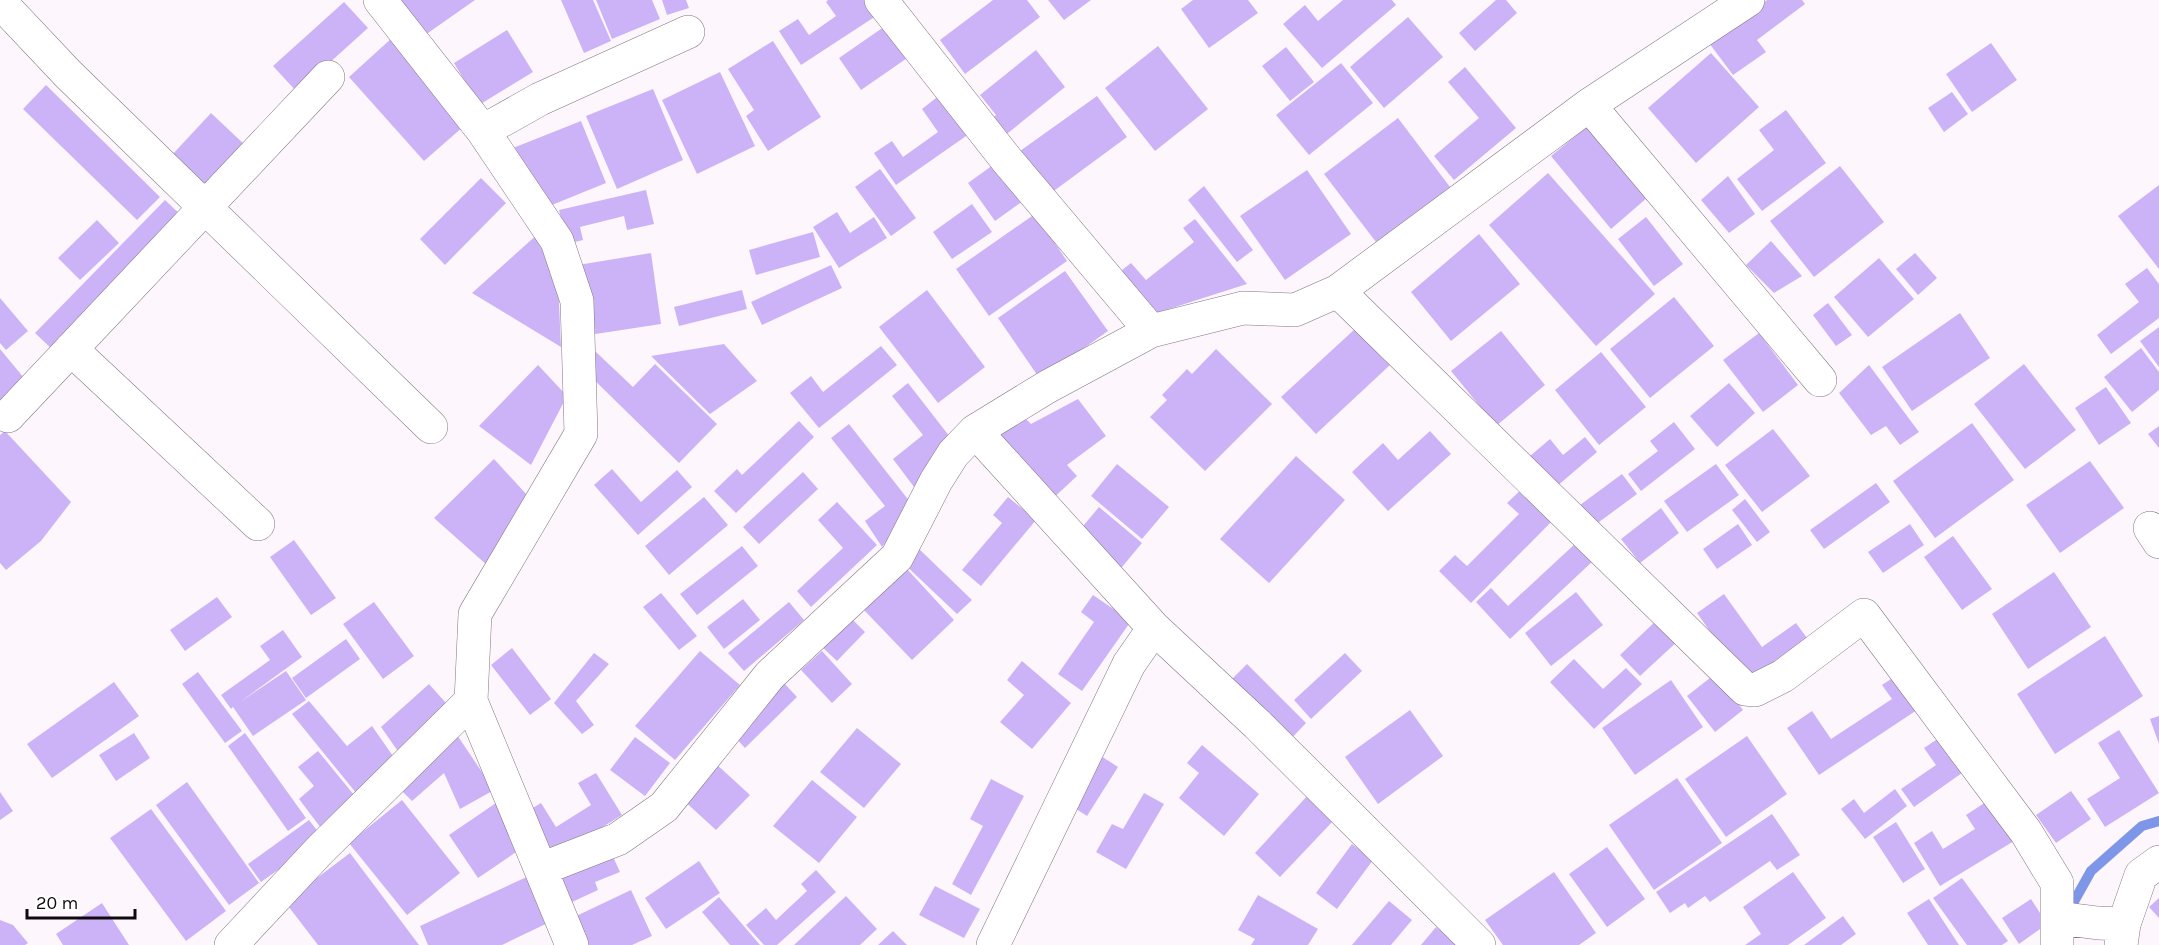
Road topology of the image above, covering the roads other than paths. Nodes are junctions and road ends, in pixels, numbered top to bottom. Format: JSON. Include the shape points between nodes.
{"nodes":[{"id":1,"x":380,"y":0,"type":"edge"},
{"id":2,"x":881,"y":0,"type":"edge"},
{"id":3,"x":1748,"y":0,"type":"edge"},
{"id":4,"x":0,"y":2,"type":"edge"},
{"id":5,"x":688,"y":32,"type":"dead end"},
{"id":6,"x":328,"y":77,"type":"dead end"},
{"id":7,"x":1589,"y":105,"type":"junction"},
{"id":8,"x":483,"y":131,"type":"junction"},
{"id":9,"x":206,"y":208,"type":"junction"},
{"id":10,"x":1338,"y":291,"type":"junction"},
{"id":11,"x":1151,"y":331,"type":"junction"},
{"id":12,"x":71,"y":349,"type":"junction"},
{"id":13,"x":1820,"y":380,"type":"dead end"},
{"id":14,"x":8,"y":416,"type":"dead end"},
{"id":15,"x":431,"y":427,"type":"dead end"},
{"id":16,"x":975,"y":431,"type":"junction"},
{"id":17,"x":258,"y":524,"type":"dead end"},
{"id":18,"x":1154,"y":628,"type":"junction"},
{"id":19,"x":471,"y":701,"type":"junction"},
{"id":20,"x":2159,"y":862,"type":"edge"},
{"id":21,"x":541,"y":869,"type":"junction"},
{"id":22,"x":2058,"y":931,"type":"edge"},
{"id":23,"x":2114,"y":931,"type":"edge"},
{"id":24,"x":231,"y":945,"type":"edge"},
{"id":25,"x":572,"y":945,"type":"edge"},
{"id":26,"x":993,"y":945,"type":"edge"},
{"id":27,"x":1479,"y":945,"type":"edge"}],
"edges":[{"from":1,"to":8,"type":"street"},
{"from":2,"to":11,"type":"street","via":[[1006,159]]},
{"from":3,"to":7,"type":"street"},
{"from":4,"to":9,"type":"street"},
{"from":5,"to":8,"type":"street","via":[[540,99]]},
{"from":6,"to":9,"type":"street"},
{"from":7,"to":10,"type":"street"},
{"from":7,"to":13,"type":"street"},
{"from":8,"to":19,"type":"street","via":[[556,241],[577,301],[581,434],[475,614]]},
{"from":9,"to":12,"type":"street"},
{"from":9,"to":15,"type":"street"},
{"from":10,"to":11,"type":"street","via":[[1295,310],[1243,308]]},
{"from":10,"to":22,"type":"street","via":[[1745,689],[1755,690],[1783,676],[1864,615],[2026,832],[2057,883]]},
{"from":11,"to":16,"type":"street"},
{"from":12,"to":14,"type":"street"},
{"from":12,"to":17,"type":"street"},
{"from":16,"to":18,"type":"street"},
{"from":16,"to":21,"type":"street","via":[[953,454],[936,481],[897,557],[770,675],[663,807],[618,839]]},
{"from":18,"to":26,"type":"street","via":[[1129,664]]},
{"from":18,"to":27,"type":"street","via":[[1257,724]]},
{"from":19,"to":21,"type":"street"},
{"from":19,"to":24,"type":"street","via":[[320,850]]},
{"from":20,"to":23,"type":"street","via":[[2141,875]]},
{"from":21,"to":25,"type":"street"},
{"from":22,"to":23,"type":"street"}]}
